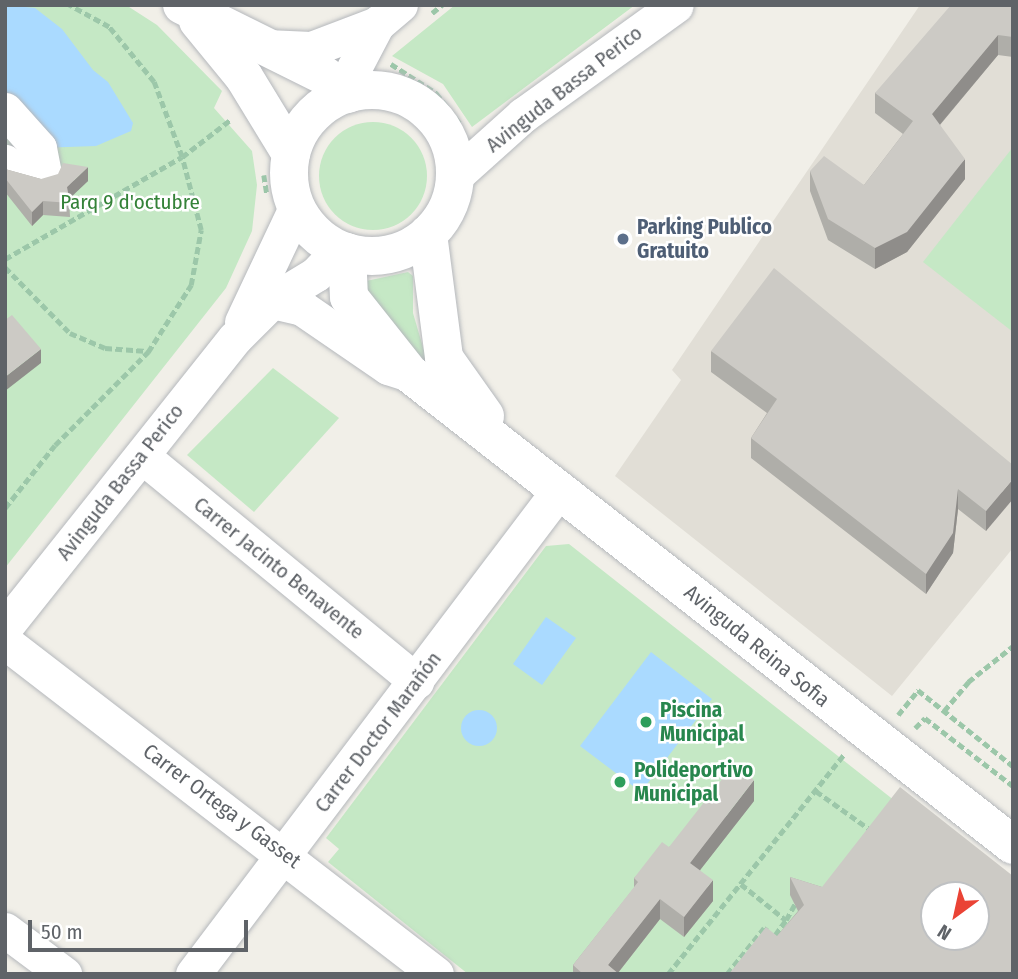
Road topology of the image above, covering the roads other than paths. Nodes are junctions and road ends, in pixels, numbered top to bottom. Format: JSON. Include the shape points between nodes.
{"nodes":[{"id":1,"x":676,"y":5,"type":"edge"},
{"id":2,"x":187,"y":7,"type":"edge"},
{"id":3,"x":397,"y":26,"type":"edge"},
{"id":4,"x":260,"y":47,"type":"junction"},
{"id":5,"x":350,"y":93,"type":"junction"},
{"id":6,"x":5,"y":110,"type":"edge"},
{"id":7,"x":276,"y":159,"type":"junction"},
{"id":8,"x":5,"y":162,"type":"edge"},
{"id":9,"x":455,"y":176,"type":"junction"},
{"id":10,"x":282,"y":203,"type":"junction"},
{"id":11,"x":428,"y":234,"type":"junction"},
{"id":12,"x":343,"y":251,"type":"junction"},
{"id":13,"x":272,"y":301,"type":"junction"},
{"id":14,"x":235,"y":338,"type":"junction"},
{"id":15,"x":410,"y":374,"type":"junction"},
{"id":16,"x":504,"y":443,"type":"junction"},
{"id":17,"x":142,"y":456,"type":"junction"},
{"id":18,"x":560,"y":489,"type":"junction"},
{"id":19,"x":5,"y":627,"type":"edge"},
{"id":20,"x":5,"y":642,"type":"edge"},
{"id":21,"x":416,"y":681,"type":"junction"},
{"id":22,"x":1013,"y":845,"type":"edge"},
{"id":23,"x":286,"y":854,"type":"junction"},
{"id":24,"x":5,"y":930,"type":"edge"},
{"id":25,"x":64,"y":974,"type":"edge"},
{"id":26,"x":193,"y":974,"type":"edge"},
{"id":27,"x":436,"y":974,"type":"edge"}],
"edges":[{"from":1,"to":9,"type":"street","name":"Avinguda Bassa Perico","via":[[523,115]]},
{"from":2,"to":4,"type":"street"},
{"from":2,"to":7,"type":"street","via":[[244,77]]},
{"from":3,"to":4,"type":"street","via":[[311,49]]},
{"from":3,"to":5,"type":"street","via":[[354,68]]},
{"from":4,"to":5,"type":"street","via":[[325,76]]},
{"from":5,"to":7,"type":"street","via":[[318,110]]},
{"from":5,"to":9,"type":"street","via":[[377,90],[402,96],[424,109],[441,128],[452,151]]},
{"from":6,"to":8,"type":"street","via":[[38,148],[44,173]]},
{"from":7,"to":10,"type":"street","via":[[289,181]]},
{"from":9,"to":11,"type":"street","via":[[447,208]]},
{"from":10,"to":12,"type":"street","via":[[314,233]]},
{"from":10,"to":14,"type":"street","name":"Avinguda Bassa Perico"},
{"from":11,"to":12,"type":"street","via":[[390,254]]},
{"from":11,"to":16,"type":"street","name":"Avinguda Reina Sofia","via":[[444,358]]},
{"from":12,"to":13,"type":"street","name":"Avinguda Bassa Perico"},
{"from":12,"to":15,"type":"street","name":"Avinguda Reina Sofia","via":[[349,297]]},
{"from":13,"to":14,"type":"street","name":"Avinguda Bassa Perico"},
{"from":13,"to":15,"type":"street","name":"Avinguda Reina Sofia","via":[[302,308],[388,367]]},
{"from":14,"to":17,"type":"street","name":"Avinguda Bassa Perico"},
{"from":15,"to":16,"type":"street","name":"Avinguda Reina Sofia"},
{"from":16,"to":18,"type":"street","name":"Avinguda Reina Sofia"},
{"from":17,"to":19,"type":"street","name":"Avinguda Bassa Perico"},
{"from":17,"to":21,"type":"street","name":"Carrer Jacinto Benavente"},
{"from":18,"to":21,"type":"street","name":"Carrer Doctor Marañón"},
{"from":18,"to":22,"type":"street","name":"Avinguda Reina Sofia"},
{"from":20,"to":23,"type":"street","name":"Carrer Ortega y Gasset"},
{"from":21,"to":23,"type":"street","name":"Carrer Doctor Marañón"},
{"from":23,"to":26,"type":"street","name":"Carrer Doctor Marañón"},
{"from":23,"to":27,"type":"street","name":"Carrer Ortega y Gasset"},
{"from":24,"to":25,"type":"street"}]}
